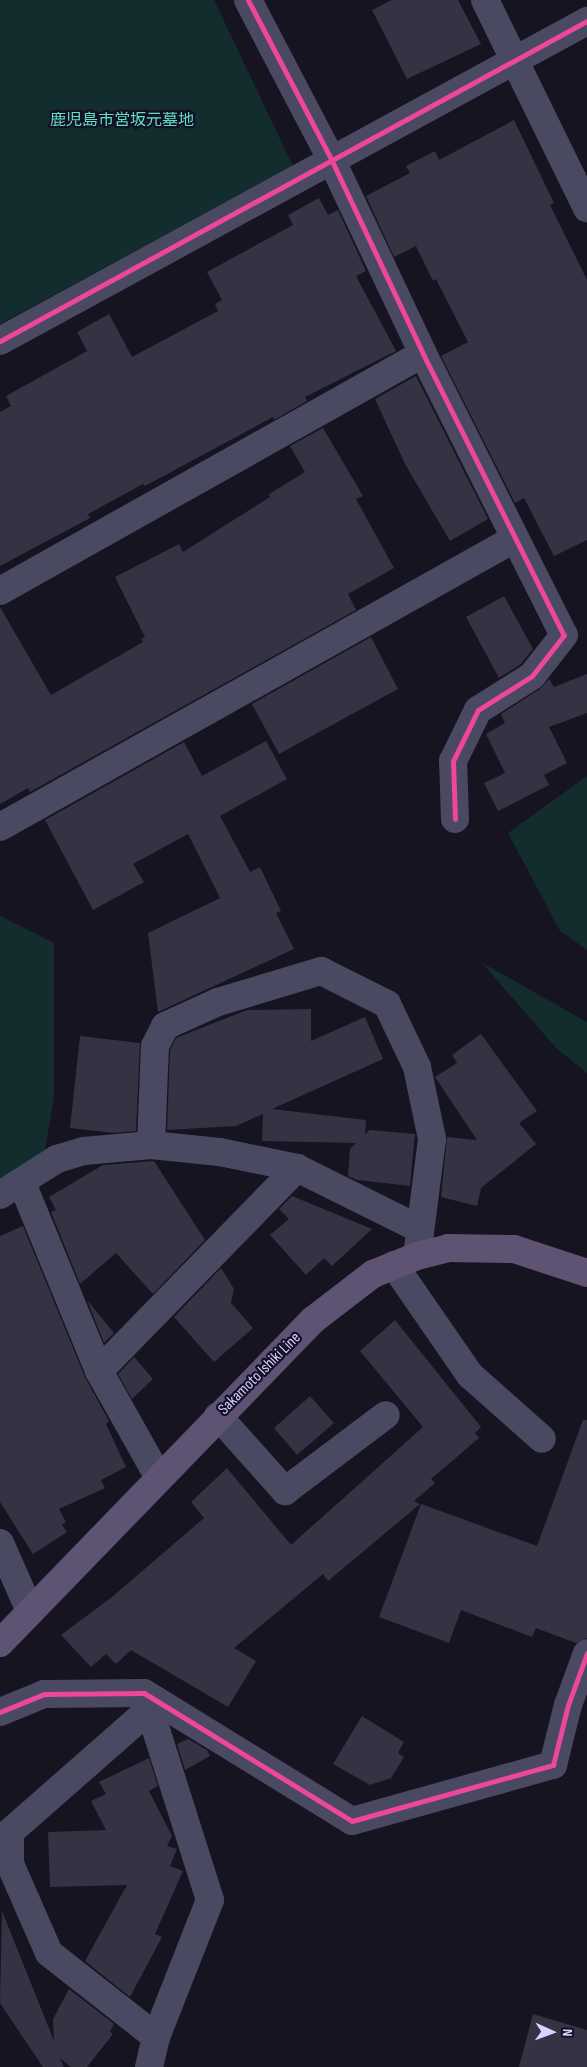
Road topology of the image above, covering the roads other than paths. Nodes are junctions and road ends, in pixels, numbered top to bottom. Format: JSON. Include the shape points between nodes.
{"nodes":[{"id":1,"x":248,"y":0,"type":"edge"},
{"id":2,"x":485,"y":0,"type":"edge"},
{"id":3,"x":587,"y":20,"type":"edge"},
{"id":4,"x":514,"y":59,"type":"junction"},
{"id":5,"x":331,"y":159,"type":"junction"},
{"id":6,"x":587,"y":208,"type":"edge"},
{"id":7,"x":0,"y":341,"type":"edge"},
{"id":8,"x":423,"y":354,"type":"junction"},
{"id":9,"x":514,"y":539,"type":"junction"},
{"id":10,"x":0,"y":591,"type":"edge"},
{"id":11,"x":454,"y":820,"type":"dead end"},
{"id":12,"x":0,"y":827,"type":"edge"},
{"id":13,"x":151,"y":1145,"type":"junction"},
{"id":14,"x":297,"y":1168,"type":"junction"},
{"id":15,"x":11,"y":1189,"type":"edge"},
{"id":16,"x":410,"y":1250,"type":"junction"},
{"id":17,"x":587,"y":1273,"type":"edge"},
{"id":18,"x":99,"y":1371,"type":"junction"},
{"id":19,"x":386,"y":1415,"type":"dead end"},
{"id":20,"x":218,"y":1416,"type":"junction"},
{"id":21,"x":542,"y":1439,"type":"dead end"},
{"id":22,"x":158,"y":1476,"type":"junction"},
{"id":23,"x":0,"y":1543,"type":"edge"},
{"id":24,"x":30,"y":1611,"type":"junction"},
{"id":25,"x":0,"y":1643,"type":"edge"},
{"id":26,"x":587,"y":1652,"type":"edge"},
{"id":27,"x":147,"y":1701,"type":"junction"},
{"id":28,"x":0,"y":1712,"type":"edge"},
{"id":29,"x":156,"y":2037,"type":"junction"},
{"id":30,"x":149,"y":2067,"type":"edge"}],
"edges":[{"from":1,"to":5,"type":"street"},
{"from":2,"to":4,"type":"street"},
{"from":3,"to":4,"type":"street"},
{"from":4,"to":5,"type":"street"},
{"from":4,"to":6,"type":"street"},
{"from":5,"to":7,"type":"street"},
{"from":5,"to":8,"type":"street"},
{"from":8,"to":9,"type":"street"},
{"from":8,"to":10,"type":"street"},
{"from":9,"to":11,"type":"street","via":[[564,635],[532,676],[478,710],[453,761]]},
{"from":9,"to":12,"type":"street"},
{"from":13,"to":14,"type":"street","via":[[220,1152]]},
{"from":13,"to":15,"type":"street","via":[[84,1151],[57,1159]]},
{"from":13,"to":16,"type":"street","via":[[155,1046],[165,1026],[240,994],[321,971],[387,1004],[417,1068],[432,1140]]},
{"from":14,"to":16,"type":"street"},
{"from":14,"to":18,"type":"street"},
{"from":15,"to":18,"type":"street"},
{"from":16,"to":17,"type":"main road","name":"Sakamoto Ishiki Line","via":[[514,1249]]},
{"from":16,"to":20,"type":"main road","name":"Sakamoto Ishiki Line","via":[[313,1320]]},
{"from":16,"to":21,"type":"street","via":[[470,1375]]},
{"from":18,"to":22,"type":"street"},
{"from":19,"to":20,"type":"street","via":[[285,1491]]},
{"from":20,"to":22,"type":"main road","name":"Sakamoto Ishiki Line"},
{"from":22,"to":24,"type":"main road","name":"Sakamoto Ishiki Line"},
{"from":23,"to":24,"type":"street"},
{"from":24,"to":25,"type":"main road","name":"Sakamoto Ishiki Line"},
{"from":26,"to":27,"type":"street","via":[[568,1705],[553,1765],[352,1821]]},
{"from":27,"to":28,"type":"street","via":[[44,1694]]},
{"from":27,"to":29,"type":"street","via":[[210,1900]]},
{"from":27,"to":29,"type":"street","via":[[10,1832],[10,1864],[49,1953]]},
{"from":29,"to":30,"type":"street"}]}
